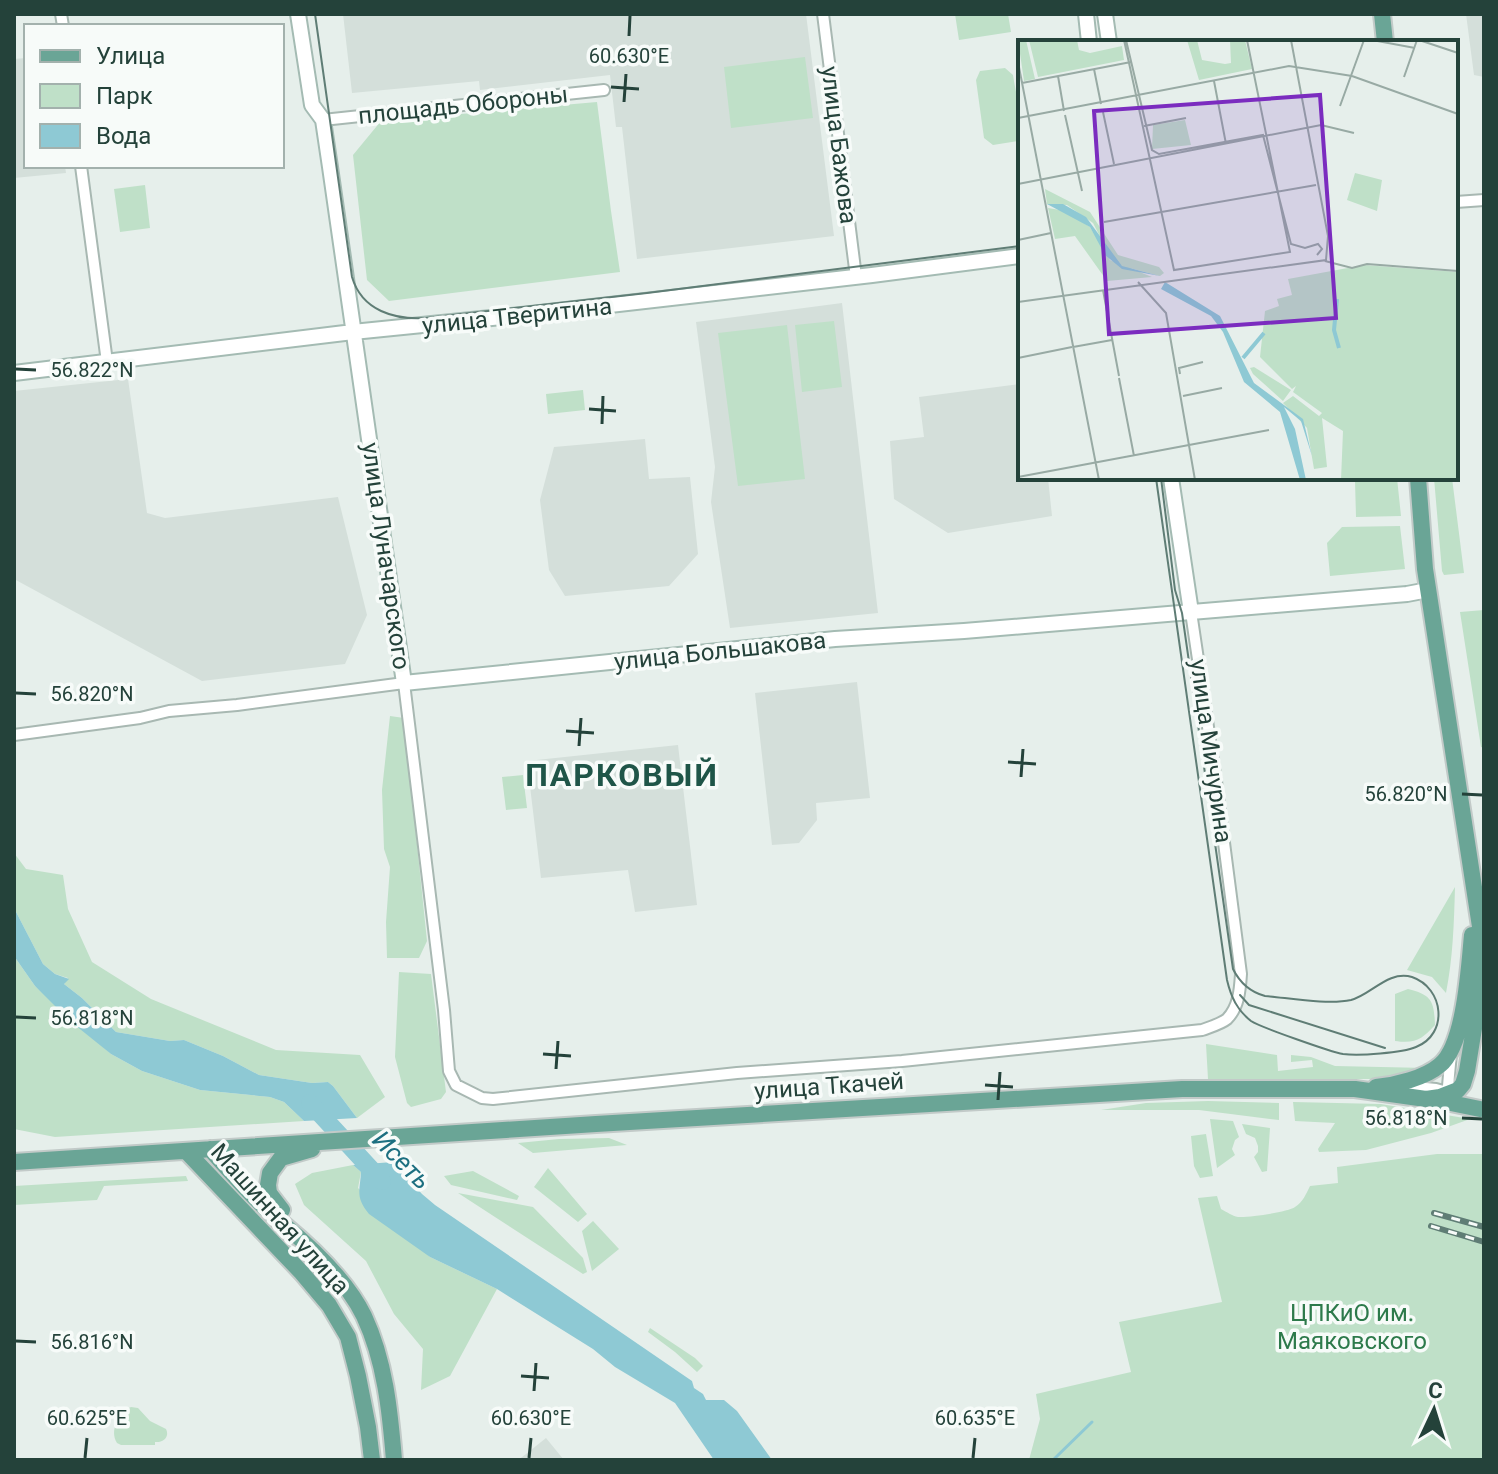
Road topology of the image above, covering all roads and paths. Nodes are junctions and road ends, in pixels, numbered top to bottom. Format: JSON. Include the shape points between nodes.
{"nodes":[{"id":1,"x":298,"y":14,"type":"edge"},
{"id":2,"x":823,"y":14,"type":"edge"},
{"id":3,"x":1086,"y":14,"type":"edge"},
{"id":4,"x":1105,"y":14,"type":"edge"},
{"id":5,"x":1382,"y":14,"type":"edge"},
{"id":6,"x":1089,"y":40,"type":"edge"},
{"id":7,"x":1109,"y":40,"type":"edge"},
{"id":8,"x":1385,"y":40,"type":"edge"},
{"id":9,"x":604,"y":90,"type":"dead end"},
{"id":10,"x":323,"y":120,"type":"junction"},
{"id":11,"x":81,"y":168,"type":"edge"},
{"id":12,"x":1484,"y":200,"type":"edge"},
{"id":13,"x":1458,"y":202,"type":"edge"},
{"id":14,"x":1018,"y":256,"type":"edge"},
{"id":15,"x":856,"y":277,"type":"junction"},
{"id":16,"x":353,"y":332,"type":"junction"},
{"id":17,"x":107,"y":362,"type":"junction"},
{"id":18,"x":14,"y":373,"type":"edge"},
{"id":19,"x":1171,"y":480,"type":"edge"},
{"id":20,"x":1418,"y":480,"type":"edge"},
{"id":21,"x":1428,"y":590,"type":"junction"},
{"id":22,"x":1191,"y":612,"type":"junction"},
{"id":23,"x":404,"y":683,"type":"junction"},
{"id":24,"x":14,"y":735,"type":"edge"},
{"id":25,"x":1472,"y":881,"type":"junction"},
{"id":26,"x":1226,"y":1020,"type":"joint"},
{"id":27,"x":1452,"y":1048,"type":"junction"},
{"id":28,"x":1467,"y":1071,"type":"junction"},
{"id":29,"x":1393,"y":1085,"type":"junction"},
{"id":30,"x":1355,"y":1089,"type":"junction"},
{"id":31,"x":471,"y":1094,"type":"joint"},
{"id":32,"x":1450,"y":1094,"type":"junction"},
{"id":33,"x":1426,"y":1099,"type":"junction"},
{"id":34,"x":1482,"y":1110,"type":"edge"},
{"id":35,"x":210,"y":1149,"type":"junction"},
{"id":36,"x":289,"y":1149,"type":"junction"},
{"id":37,"x":186,"y":1151,"type":"junction"},
{"id":38,"x":14,"y":1162,"type":"edge"},
{"id":39,"x":301,"y":1237,"type":"junction"},
{"id":40,"x":372,"y":1460,"type":"edge"},
{"id":41,"x":394,"y":1460,"type":"edge"}],
"edges":[{"from":1,"to":10,"type":"street","name":"улица Луначарского","via":[[312,105]]},
{"from":2,"to":15,"type":"street","name":"улица Бажова"},
{"from":3,"to":6,"type":"street"},
{"from":4,"to":7,"type":"street"},
{"from":5,"to":8,"type":"main road"},
{"from":9,"to":10,"type":"street","name":"площадь Обороны"},
{"from":10,"to":16,"type":"street","name":"улица Луначарского"},
{"from":11,"to":17,"type":"street"},
{"from":12,"to":13,"type":"street"},
{"from":14,"to":15,"type":"street","name":"улица Тверитина"},
{"from":15,"to":16,"type":"street","name":"улица Тверитина"},
{"from":16,"to":17,"type":"street","name":"улица Тверитина"},
{"from":16,"to":23,"type":"street","name":"улица Луначарского"},
{"from":17,"to":18,"type":"street","name":"улица Тверитина"},
{"from":19,"to":22,"type":"street","name":"улица Мичурина"},
{"from":20,"to":21,"type":"main road"},
{"from":21,"to":22,"type":"street","name":"улица Большакова"},
{"from":21,"to":25,"type":"main road"},
{"from":22,"to":23,"type":"street","name":"улица Большакова","via":[[821,640]]},
{"from":22,"to":26,"type":"street","name":"улица Мичурина","via":[[1241,974],[1236,1006]]},
{"from":23,"to":24,"type":"street","name":"улица Большакова"},
{"from":23,"to":31,"type":"street","name":"улица Луначарского","via":[[449,1071],[456,1085]]},
{"from":25,"to":27,"type":"main road","via":[[1465,1001]]},
{"from":25,"to":28,"type":"main road","via":[[1482,968]]},
{"from":26,"to":31,"type":"street","name":"улица Ткачей","via":[[1202,1030],[902,1061],[493,1099]]},
{"from":27,"to":29,"type":"main road","via":[[1441,1065]]},
{"from":27,"to":32,"type":"street"},
{"from":28,"to":32,"type":"main road","via":[[1463,1084]]},
{"from":28,"to":34,"type":"main road","via":[[1469,1097]]},
{"from":29,"to":30,"type":"main road"},
{"from":29,"to":32,"type":"street"},
{"from":30,"to":33,"type":"main road","name":"улица Ткачей"},
{"from":30,"to":36,"type":"main road","name":"улица Ткачей","via":[[1182,1089],[409,1136]]},
{"from":32,"to":33,"type":"main road","name":"улица Ткачей"},
{"from":32,"to":34,"type":"street"},
{"from":33,"to":34,"type":"main road"},
{"from":35,"to":36,"type":"main road"},
{"from":35,"to":37,"type":"main road"},
{"from":35,"to":39,"type":"main road","name":"Машинная улица"},
{"from":36,"to":39,"type":"main road","via":[[274,1166],[268,1185],[272,1199],[297,1225]]},
{"from":37,"to":38,"type":"main road"},
{"from":37,"to":40,"type":"main road","name":"Машинная улица","via":[[329,1305],[348,1337]]},
{"from":39,"to":41,"type":"main road","name":"Машинная улица","via":[[345,1287],[368,1326],[381,1364]]}]}
